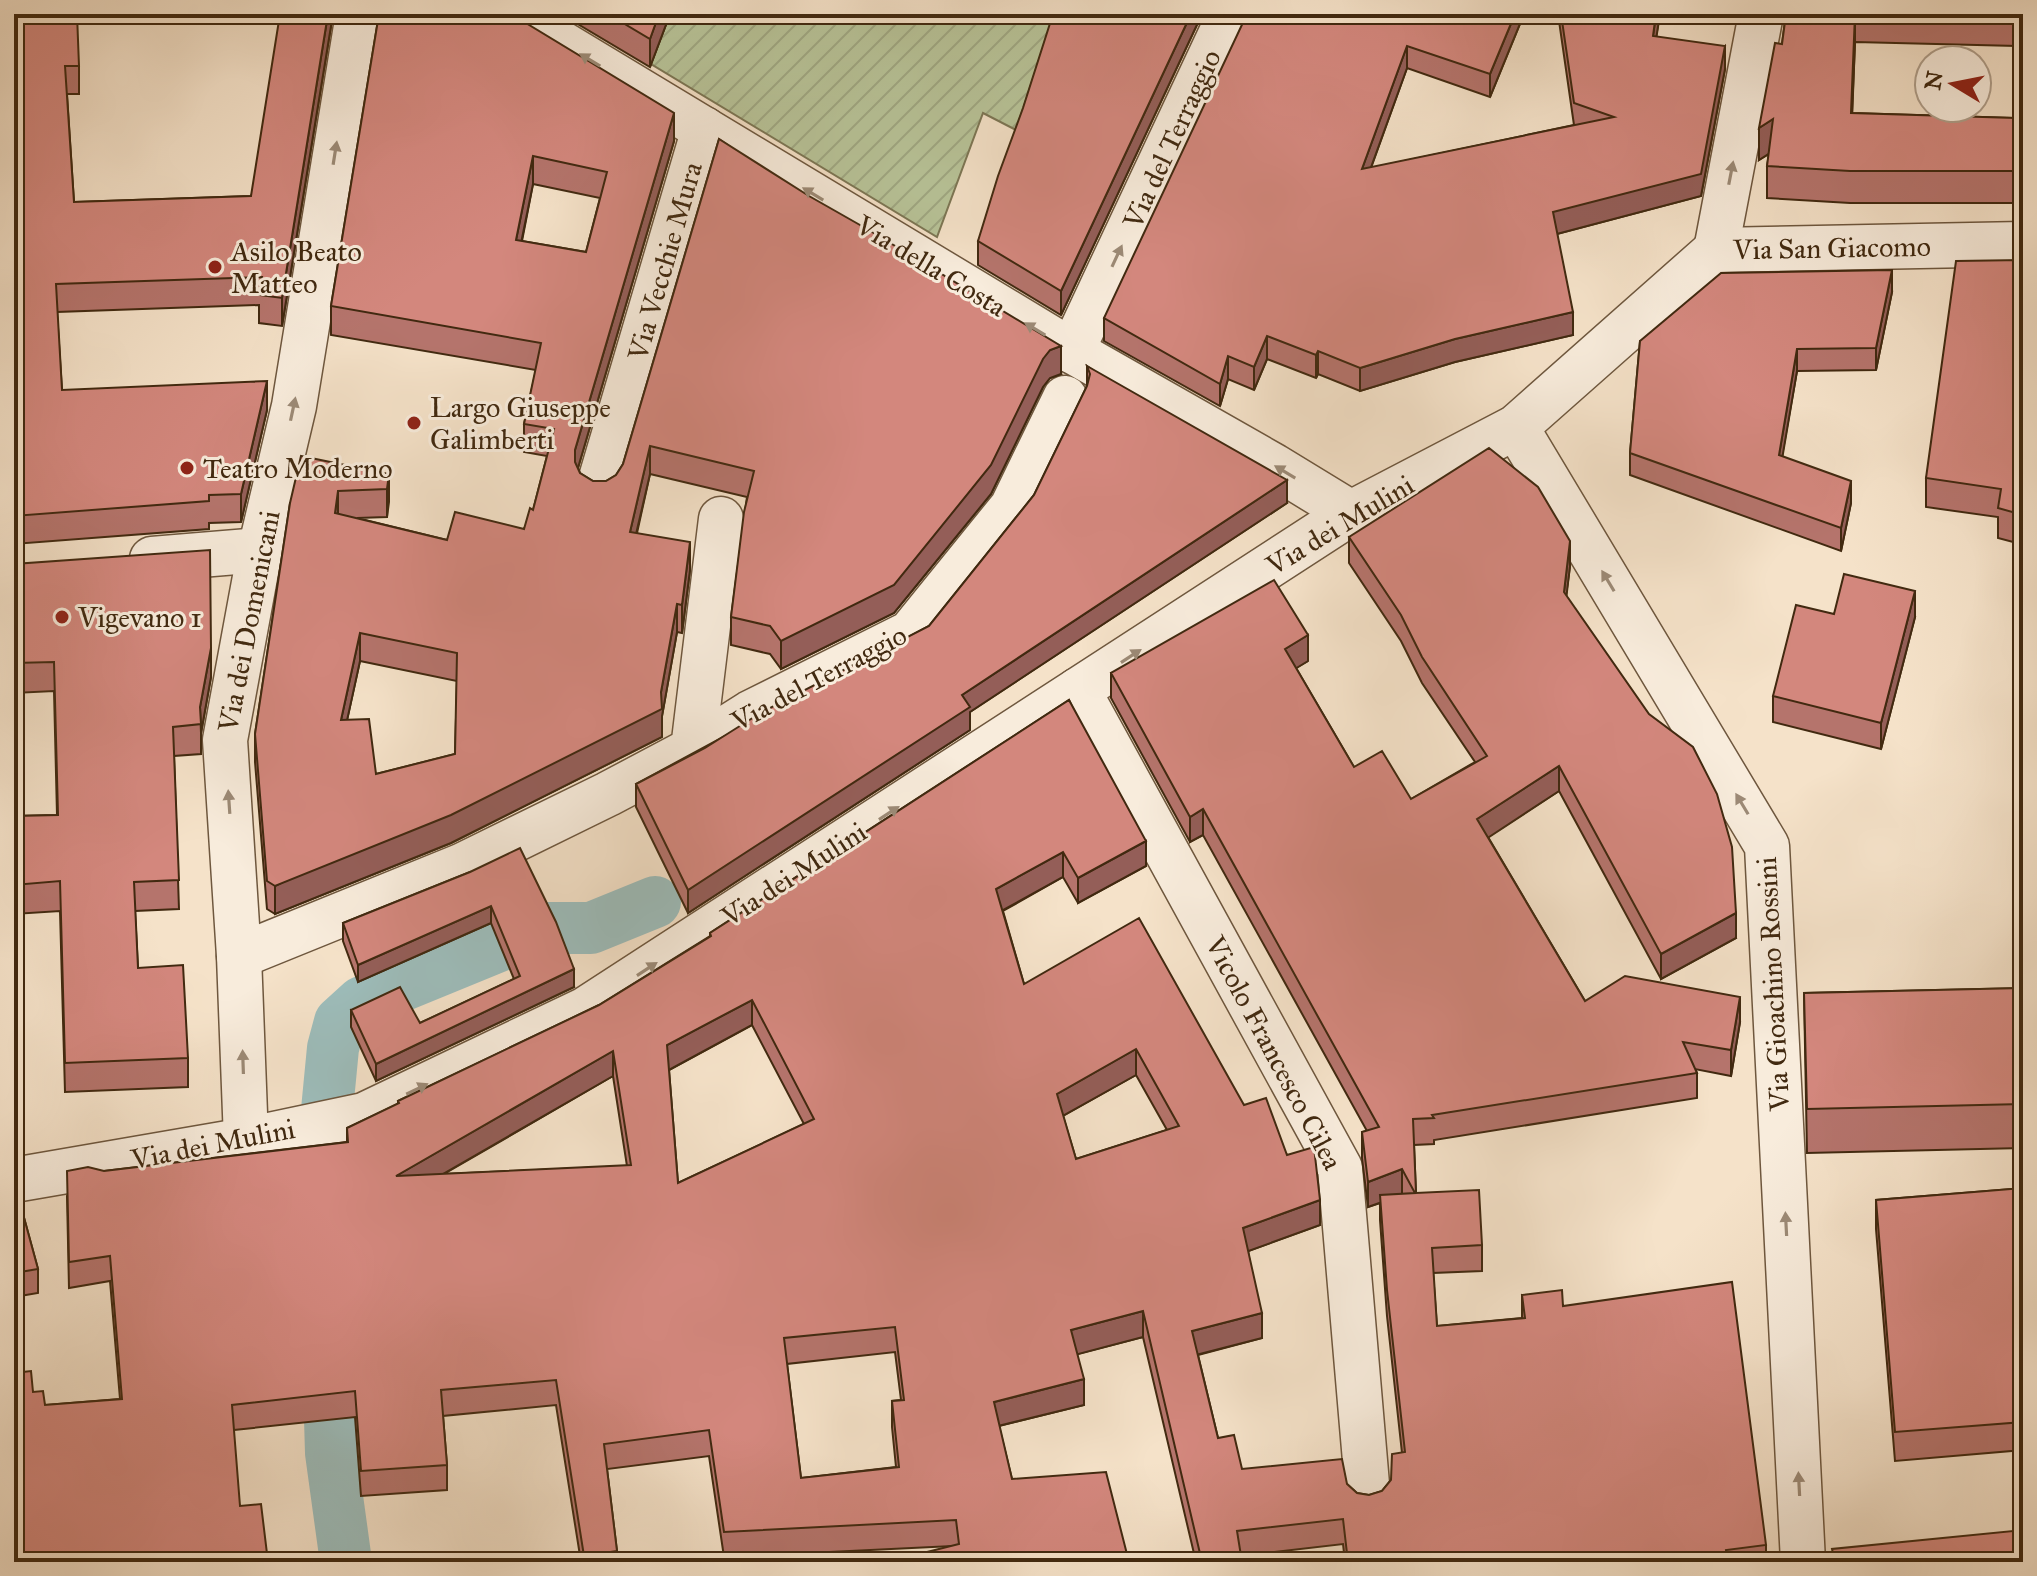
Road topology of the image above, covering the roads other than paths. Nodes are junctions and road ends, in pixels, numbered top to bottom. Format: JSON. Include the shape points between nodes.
{"nodes":[{"id":1,"x":358,"y":14,"type":"edge"},
{"id":2,"x":513,"y":14,"type":"edge"},
{"id":3,"x":1230,"y":14,"type":"edge"},
{"id":4,"x":1761,"y":14,"type":"edge"},
{"id":5,"x":704,"y":129,"type":"junction"},
{"id":6,"x":2023,"y":244,"type":"edge"},
{"id":7,"x":1716,"y":250,"type":"junction"},
{"id":8,"x":1072,"y":351,"type":"junction"},
{"id":9,"x":1065,"y":398,"type":"dead end"},
{"id":10,"x":1516,"y":427,"type":"junction"},
{"id":11,"x":599,"y":485,"type":"edge"},
{"id":12,"x":1351,"y":513,"type":"junction"},
{"id":13,"x":721,"y":519,"type":"dead end"},
{"id":14,"x":260,"y":550,"type":"junction"},
{"id":15,"x":121,"y":561,"type":"edge"},
{"id":16,"x":1078,"y":690,"type":"junction"},
{"id":17,"x":693,"y":749,"type":"junction"},
{"id":18,"x":239,"y":956,"type":"junction"},
{"id":19,"x":246,"y":1140,"type":"junction"},
{"id":20,"x":14,"y":1180,"type":"edge"},
{"id":21,"x":1368,"y":1496,"type":"edge"},
{"id":22,"x":1803,"y":1562,"type":"edge"}],
"edges":[{"from":14,"to":1,"type":"street","name":"Via dei Domenicani","one_way":true,"via":[[294,406]]},
{"from":5,"to":2,"type":"street","name":"Via della Costa","one_way":true},
{"from":8,"to":3,"type":"street","name":"Via del Terraggio","one_way":true},
{"from":7,"to":4,"type":"street","one_way":true},
{"from":8,"to":5,"type":"street","name":"Via della Costa","one_way":true},
{"from":5,"to":11,"type":"street","name":"Via Vecchie Mura"},
{"from":6,"to":7,"type":"street","name":"Via San Giacomo"},
{"from":7,"to":10,"type":"street","name":"Via San Giacomo"},
{"from":12,"to":8,"type":"street","name":"Via della Costa","one_way":true},
{"from":9,"to":17,"type":"street","name":"Via del Terraggio","via":[[1012,507],[910,633],[750,713]]},
{"from":10,"to":12,"type":"street","name":"Via dei Mulini"},
{"from":22,"to":10,"type":"street","name":"Via Gioachino Rossini","one_way":true,"via":[[1767,846]]},
{"from":16,"to":12,"type":"street","name":"Via dei Mulini","one_way":true},
{"from":13,"to":17,"type":"street","name":"Via del Terraggio"},
{"from":14,"to":15,"type":"street"},
{"from":18,"to":14,"type":"street","name":"Via dei Domenicani","one_way":true,"via":[[225,740]]},
{"from":19,"to":16,"type":"street","name":"Via dei Mulini","one_way":true,"via":[[364,1115],[586,1009]]},
{"from":16,"to":21,"type":"street","name":"Vicolo Francesco Cilea","via":[[1340,1168]]},
{"from":17,"to":18,"type":"street","name":"Via del Terraggio","via":[[461,866]]},
{"from":19,"to":18,"type":"street","name":"Via dei Domenicani","one_way":true},
{"from":19,"to":20,"type":"street","name":"Via dei Mulini"}]}
